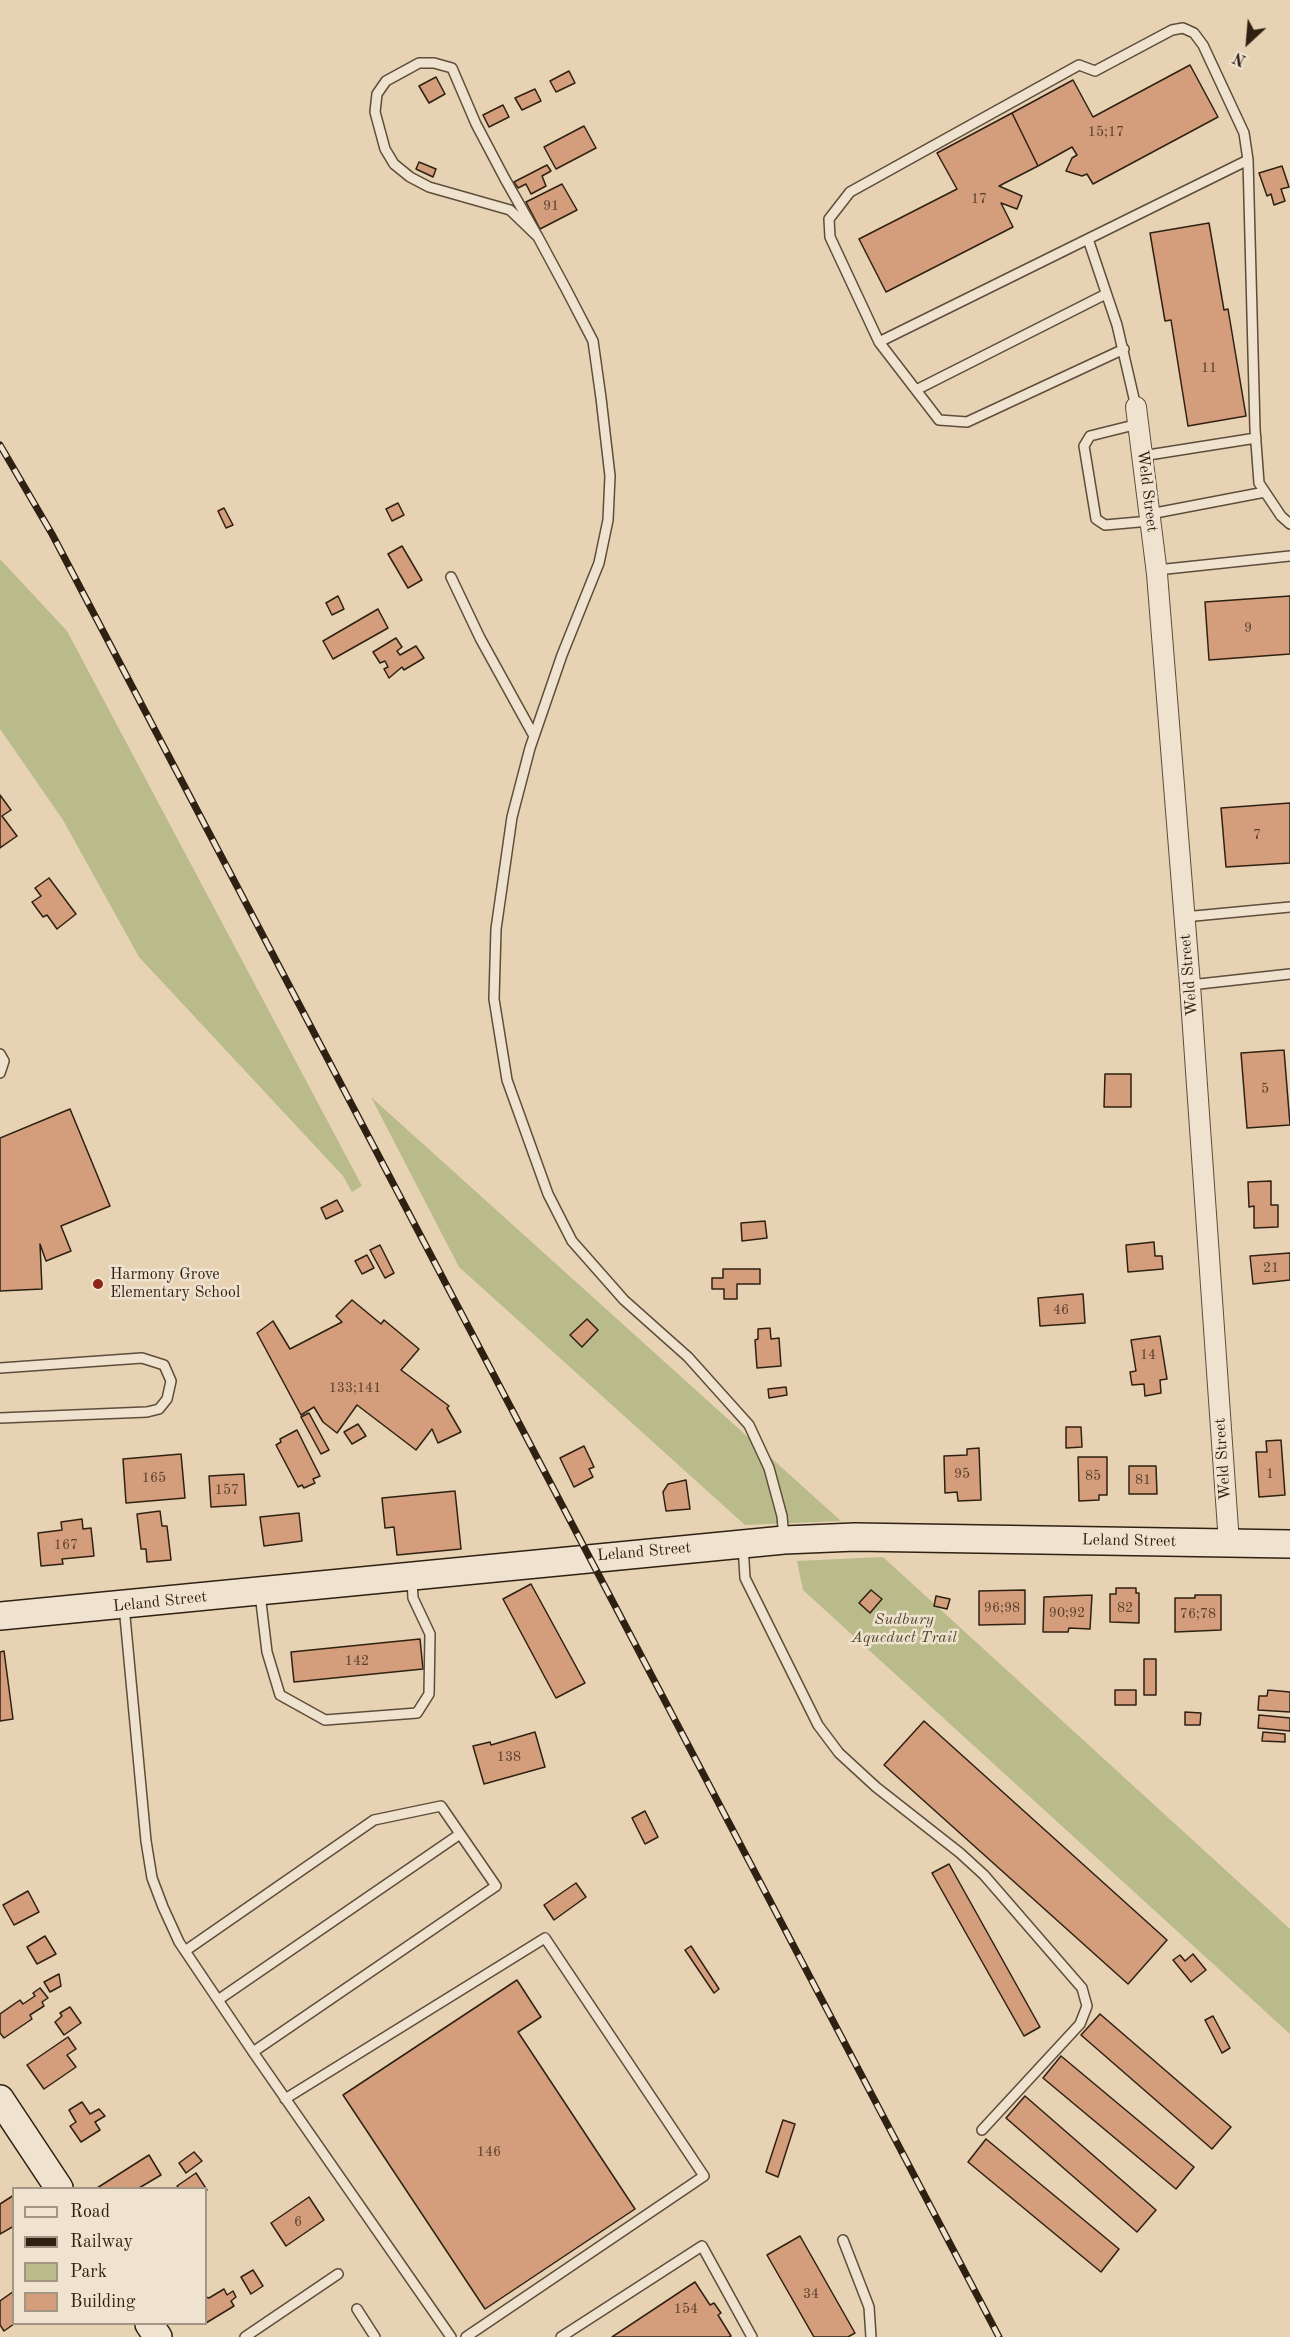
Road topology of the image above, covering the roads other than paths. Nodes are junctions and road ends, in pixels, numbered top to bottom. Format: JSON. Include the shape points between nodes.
{"nodes":[{"id":1,"x":1248,"y":160,"type":"junction"},
{"id":2,"x":538,"y":237,"type":"junction"},
{"id":3,"x":1088,"y":239,"type":"junction"},
{"id":4,"x":1107,"y":294,"type":"junction"},
{"id":5,"x":879,"y":342,"type":"junction"},
{"id":6,"x":1124,"y":349,"type":"junction"},
{"id":7,"x":916,"y":390,"type":"junction"},
{"id":8,"x":1137,"y":416,"type":"junction"},
{"id":9,"x":1256,"y":438,"type":"junction"},
{"id":10,"x":1142,"y":456,"type":"junction"},
{"id":11,"x":1265,"y":492,"type":"junction"},
{"id":12,"x":1150,"y":517,"type":"junction"},
{"id":13,"x":1290,"y":524,"type":"edge"},
{"id":14,"x":1290,"y":556,"type":"edge"},
{"id":15,"x":1157,"y":570,"type":"junction"},
{"id":16,"x":451,"y":577,"type":"dead end"},
{"id":17,"x":534,"y":736,"type":"junction"},
{"id":18,"x":1290,"y":907,"type":"edge"},
{"id":19,"x":1184,"y":917,"type":"junction"},
{"id":20,"x":1290,"y":974,"type":"edge"},
{"id":21,"x":1190,"y":985,"type":"junction"},
{"id":22,"x":0,"y":1054,"type":"edge"},
{"id":23,"x":0,"y":1073,"type":"edge"},
{"id":24,"x":0,"y":1368,"type":"edge"},
{"id":25,"x":0,"y":1418,"type":"edge"},
{"id":26,"x":784,"y":1540,"type":"junction"},
{"id":27,"x":743,"y":1543,"type":"junction"},
{"id":28,"x":1229,"y":1543,"type":"junction"},
{"id":29,"x":1290,"y":1544,"type":"edge"},
{"id":30,"x":412,"y":1576,"type":"junction"},
{"id":31,"x":260,"y":1592,"type":"junction"},
{"id":32,"x":124,"y":1606,"type":"junction"},
{"id":33,"x":0,"y":1616,"type":"edge"},
{"id":34,"x":460,"y":1834,"type":"junction"},
{"id":35,"x":185,"y":1951,"type":"junction"},
{"id":36,"x":218,"y":2000,"type":"junction"},
{"id":37,"x":253,"y":2052,"type":"junction"},
{"id":38,"x":0,"y":2099,"type":"edge"},
{"id":39,"x":285,"y":2099,"type":"junction"},
{"id":40,"x":982,"y":2130,"type":"dead end"},
{"id":41,"x":58,"y":2187,"type":"edge"},
{"id":42,"x":843,"y":2240,"type":"dead end"},
{"id":43,"x":338,"y":2274,"type":"dead end"},
{"id":44,"x":357,"y":2309,"type":"dead end"},
{"id":45,"x":245,"y":2337,"type":"edge"},
{"id":46,"x":375,"y":2337,"type":"edge"},
{"id":47,"x":451,"y":2337,"type":"edge"},
{"id":48,"x":466,"y":2337,"type":"edge"},
{"id":49,"x":561,"y":2337,"type":"edge"},
{"id":50,"x":752,"y":2337,"type":"edge"},
{"id":51,"x":871,"y":2337,"type":"edge"}],
"edges":[{"from":1,"to":3,"type":"lane"},
{"from":1,"to":5,"type":"lane","via":[[1244,133],[1194,33],[1183,28],[1172,30],[1095,71],[1079,64],[850,192],[829,219],[830,237]]},
{"from":1,"to":9,"type":"lane"},
{"from":2,"to":2,"type":"lane","via":[[510,210],[429,187],[394,164],[381,140],[375,112],[377,94],[386,81],[419,63],[452,68],[476,124]]},
{"from":2,"to":17,"type":"lane","via":[[593,341],[610,476],[608,520],[599,563]]},
{"from":3,"to":4,"type":"lane"},
{"from":3,"to":5,"type":"lane"},
{"from":4,"to":6,"type":"lane"},
{"from":4,"to":7,"type":"lane"},
{"from":5,"to":7,"type":"lane"},
{"from":6,"to":7,"type":"lane","via":[[966,422],[939,420]]},
{"from":6,"to":8,"type":"lane"},
{"from":8,"to":10,"type":"street","name":"Weld Street"},
{"from":8,"to":12,"type":"lane","via":[[1090,436],[1084,446],[1096,519],[1105,525]]},
{"from":9,"to":10,"type":"lane"},
{"from":9,"to":11,"type":"lane","via":[[1259,483]]},
{"from":10,"to":12,"type":"street","name":"Weld Street"},
{"from":11,"to":12,"type":"lane"},
{"from":11,"to":13,"type":"lane"},
{"from":12,"to":15,"type":"street","name":"Weld Street"},
{"from":14,"to":15,"type":"lane"},
{"from":15,"to":19,"type":"street","name":"Weld Street"},
{"from":16,"to":17,"type":"lane"},
{"from":17,"to":26,"type":"lane","via":[[512,817],[496,929],[494,999],[507,1080],[548,1194],[572,1241],[624,1300],[688,1357],[749,1425],[769,1468]]},
{"from":18,"to":19,"type":"lane"},
{"from":19,"to":21,"type":"street","name":"Weld Street"},
{"from":20,"to":21,"type":"lane"},
{"from":21,"to":28,"type":"street","name":"Weld Street"},
{"from":22,"to":23,"type":"lane","via":[[4,1061]]},
{"from":24,"to":25,"type":"lane","via":[[142,1358],[165,1365],[171,1381],[167,1399],[159,1409],[147,1412]]},
{"from":26,"to":27,"type":"street","name":"Leland Street"},
{"from":26,"to":28,"type":"street","name":"Leland Street"},
{"from":27,"to":30,"type":"street","name":"Leland Street"},
{"from":27,"to":40,"type":"lane","via":[[745,1578],[818,1725],[839,1753],[976,1868],[1082,1988],[1087,2006],[1080,2024]]},
{"from":28,"to":29,"type":"street","name":"Leland Street"},
{"from":30,"to":31,"type":"street","name":"Leland Street"},
{"from":30,"to":31,"type":"lane","via":[[413,1598],[430,1634],[429,1694],[417,1713],[325,1720],[280,1695],[267,1652]]},
{"from":31,"to":32,"type":"street","name":"Leland Street"},
{"from":32,"to":33,"type":"street","name":"Leland Street"},
{"from":32,"to":35,"type":"lane","via":[[152,1878]]},
{"from":34,"to":35,"type":"lane","via":[[441,1806],[374,1820]]},
{"from":34,"to":36,"type":"lane"},
{"from":34,"to":37,"type":"lane","via":[[496,1886]]},
{"from":35,"to":36,"type":"lane"},
{"from":36,"to":37,"type":"lane"},
{"from":37,"to":39,"type":"lane"},
{"from":38,"to":41,"type":"street"},
{"from":39,"to":47,"type":"lane"},
{"from":39,"to":48,"type":"lane","via":[[545,1938],[704,2176]]},
{"from":42,"to":51,"type":"lane","via":[[869,2307]]},
{"from":43,"to":45,"type":"lane"},
{"from":44,"to":46,"type":"lane"},
{"from":49,"to":50,"type":"lane","via":[[702,2246]]}]}
